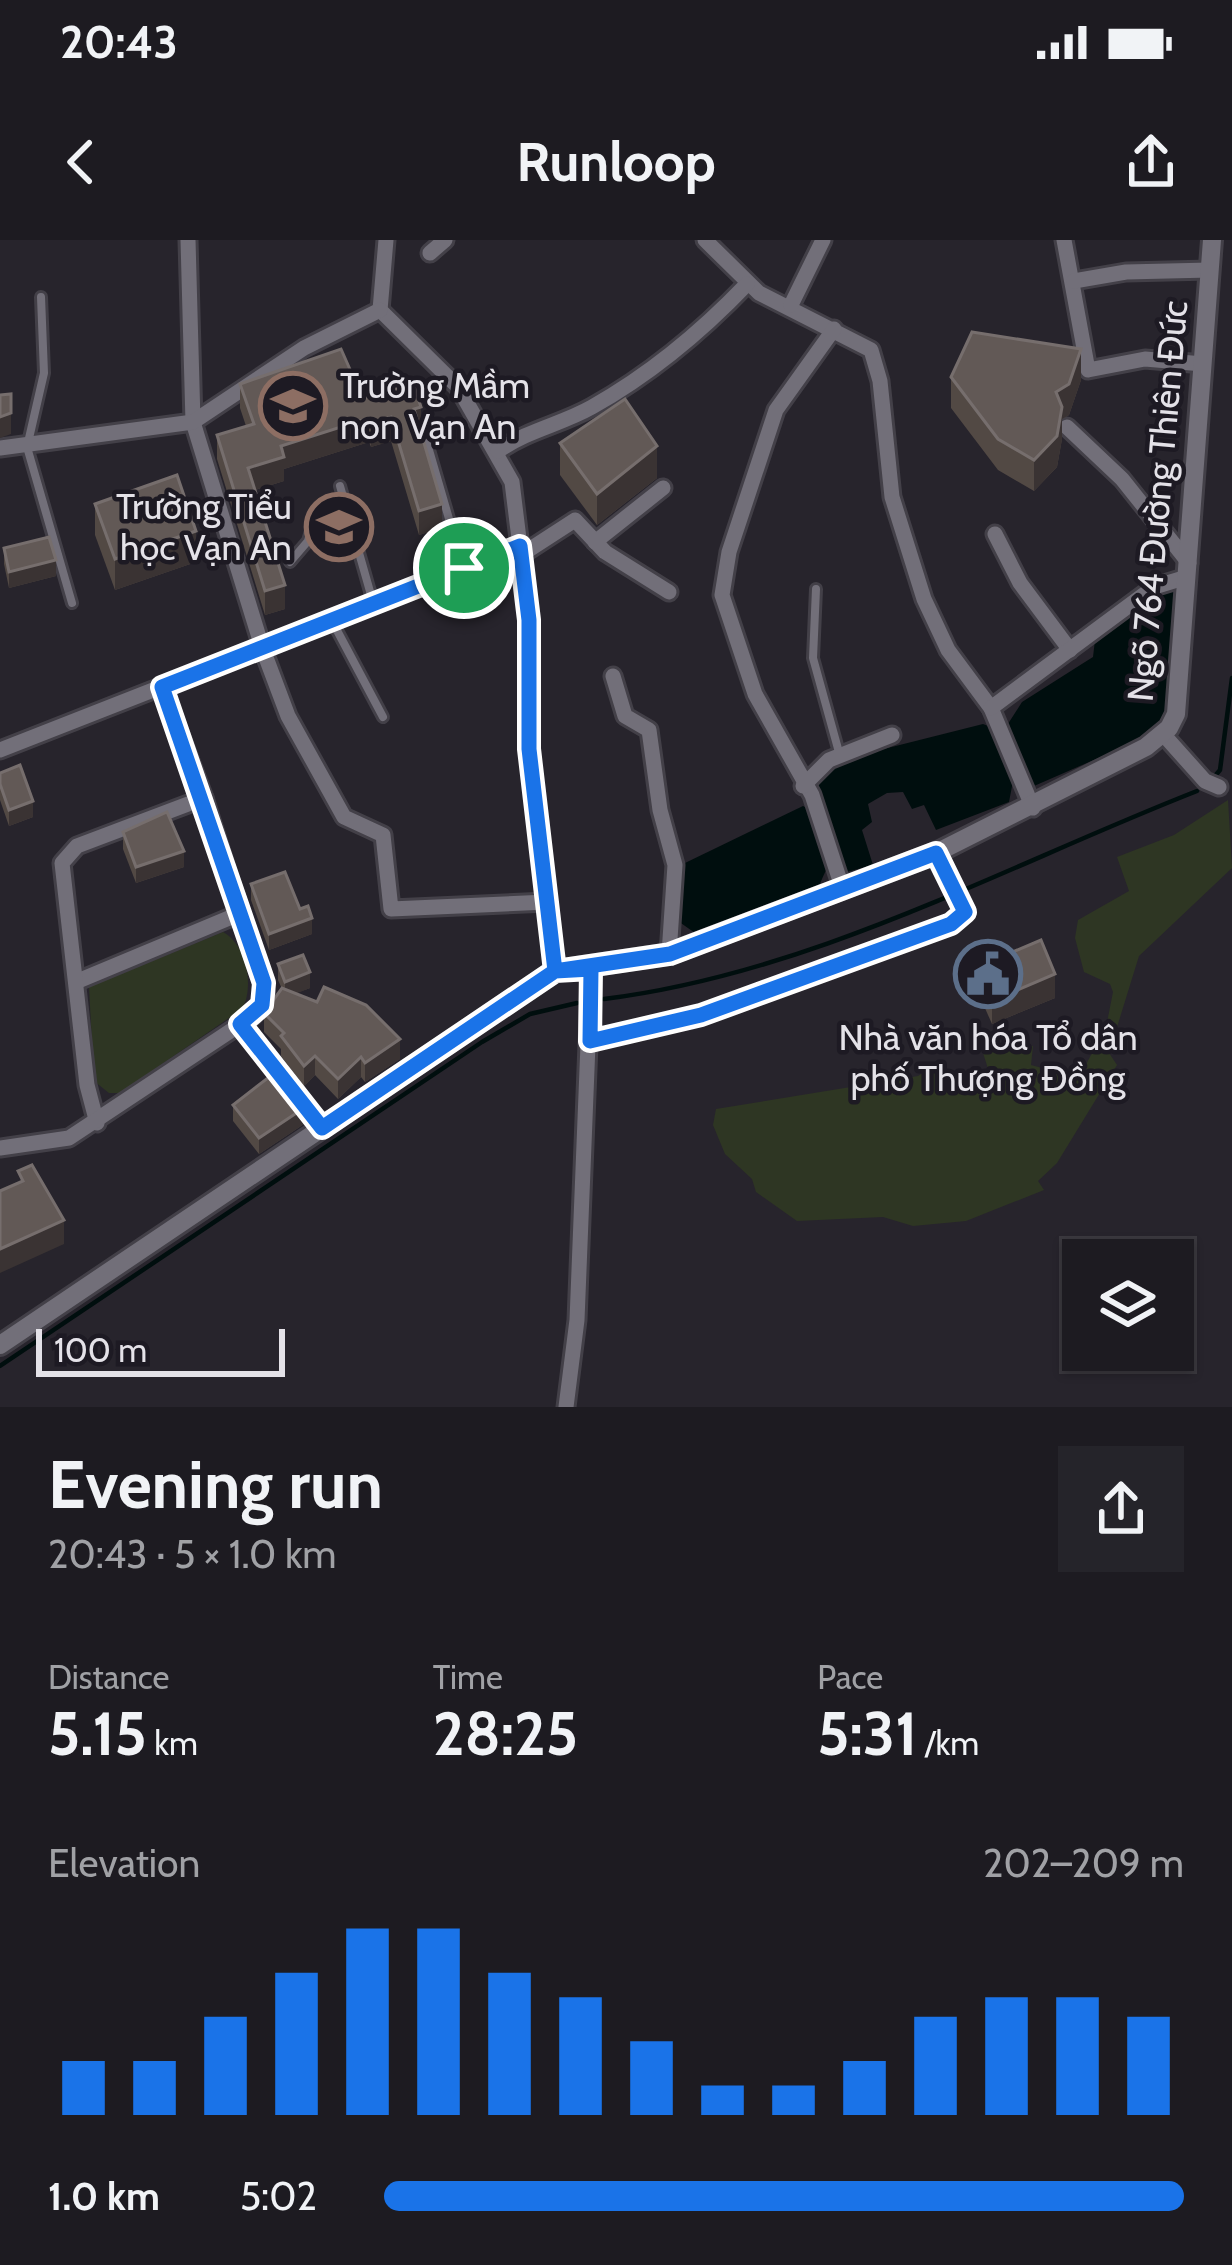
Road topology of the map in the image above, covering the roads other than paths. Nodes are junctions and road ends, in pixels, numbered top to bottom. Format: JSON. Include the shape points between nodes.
{"nodes":[{"id":1,"x":188,"y":240,"type":"edge"},
{"id":2,"x":386,"y":240,"type":"edge"},
{"id":3,"x":446,"y":240,"type":"edge"},
{"id":4,"x":705,"y":240,"type":"edge"},
{"id":5,"x":823,"y":240,"type":"edge"},
{"id":6,"x":1064,"y":240,"type":"edge"},
{"id":7,"x":1212,"y":240,"type":"edge"},
{"id":8,"x":430,"y":253,"type":"dead end"},
{"id":9,"x":1210,"y":270,"type":"junction"},
{"id":10,"x":1074,"y":281,"type":"junction"},
{"id":11,"x":747,"y":284,"type":"junction"},
{"id":12,"x":41,"y":297,"type":"dead end"},
{"id":13,"x":791,"y":304,"type":"junction"},
{"id":14,"x":380,"y":310,"type":"junction"},
{"id":15,"x":834,"y":328,"type":"junction"},
{"id":16,"x":1203,"y":364,"type":"junction"},
{"id":17,"x":193,"y":422,"type":"junction"},
{"id":18,"x":1067,"y":427,"type":"edge"},
{"id":19,"x":428,"y":443,"type":"edge"},
{"id":20,"x":27,"y":447,"type":"junction"},
{"id":21,"x":0,"y":448,"type":"edge"},
{"id":22,"x":499,"y":451,"type":"junction"},
{"id":23,"x":340,"y":486,"type":"dead end"},
{"id":24,"x":663,"y":488,"type":"dead end"},
{"id":25,"x":348,"y":514,"type":"junction"},
{"id":26,"x":994,"y":534,"type":"dead end"},
{"id":27,"x":595,"y":542,"type":"junction"},
{"id":28,"x":520,"y":551,"type":"junction"},
{"id":29,"x":290,"y":562,"type":"dead end"},
{"id":30,"x":464,"y":568,"type":"junction"},
{"id":31,"x":1188,"y":570,"type":"junction"},
{"id":32,"x":816,"y":589,"type":"dead end"},
{"id":33,"x":669,"y":592,"type":"dead end"},
{"id":34,"x":72,"y":603,"type":"dead end"},
{"id":35,"x":374,"y":603,"type":"junction"},
{"id":36,"x":331,"y":620,"type":"junction"},
{"id":37,"x":262,"y":647,"type":"junction"},
{"id":38,"x":1070,"y":650,"type":"junction"},
{"id":39,"x":613,"y":676,"type":"dead end"},
{"id":40,"x":162,"y":687,"type":"junction"},
{"id":41,"x":992,"y":708,"type":"junction"},
{"id":42,"x":383,"y":716,"type":"dead end"},
{"id":43,"x":1163,"y":734,"type":"junction"},
{"id":44,"x":892,"y":735,"type":"dead end"},
{"id":45,"x":0,"y":750,"type":"edge"},
{"id":46,"x":840,"y":756,"type":"junction"},
{"id":47,"x":803,"y":786,"type":"junction"},
{"id":48,"x":1219,"y":788,"type":"dead end"},
{"id":49,"x":204,"y":798,"type":"junction"},
{"id":50,"x":1033,"y":808,"type":"junction"},
{"id":51,"x":936,"y":853,"type":"junction"},
{"id":52,"x":843,"y":890,"type":"junction"},
{"id":53,"x":547,"y":902,"type":"junction"},
{"id":54,"x":241,"y":913,"type":"junction"},
{"id":55,"x":670,"y":954,"type":"junction"},
{"id":56,"x":591,"y":969,"type":"junction"},
{"id":57,"x":555,"y":971,"type":"junction"},
{"id":58,"x":78,"y":981,"type":"junction"},
{"id":59,"x":240,"y":1024,"type":"junction"},
{"id":60,"x":590,"y":1041,"type":"junction"},
{"id":61,"x":98,"y":1123,"type":"junction"},
{"id":62,"x":322,"y":1128,"type":"junction"},
{"id":63,"x":0,"y":1148,"type":"edge"},
{"id":64,"x":0,"y":1346,"type":"edge"},
{"id":65,"x":566,"y":1407,"type":"edge"}],
"edges":[{"from":1,"to":17,"type":"street"},
{"from":2,"to":14,"type":"street"},
{"from":3,"to":8,"type":"street"},
{"from":4,"to":11,"type":"street"},
{"from":5,"to":13,"type":"street"},
{"from":6,"to":10,"type":"street"},
{"from":7,"to":9,"type":"street","name":"Ngõ 764 Đường Thiên Đức"},
{"from":9,"to":10,"type":"street"},
{"from":9,"to":16,"type":"street","name":"Ngõ 764 Đường Thiên Đức"},
{"from":10,"to":16,"type":"street","via":[[1088,370],[1169,358]]},
{"from":11,"to":13,"type":"street"},
{"from":11,"to":22,"type":"street","via":[[608,398]]},
{"from":12,"to":20,"type":"lane","via":[[44,373]]},
{"from":13,"to":15,"type":"street"},
{"from":14,"to":17,"type":"street","via":[[304,348]]},
{"from":14,"to":22,"type":"street","via":[[458,387]]},
{"from":15,"to":41,"type":"street","via":[[871,350],[905,544],[948,650]]},
{"from":15,"to":47,"type":"street","via":[[776,410],[722,595],[755,694]]},
{"from":16,"to":31,"type":"street","name":"Ngõ 764 Đường Thiên Đức"},
{"from":17,"to":20,"type":"street"},
{"from":17,"to":37,"type":"street"},
{"from":18,"to":31,"type":"street","via":[[1123,479]]},
{"from":19,"to":30,"type":"lane"},
{"from":20,"to":21,"type":"street"},
{"from":20,"to":34,"type":"lane"},
{"from":22,"to":28,"type":"street","via":[[512,482]]},
{"from":23,"to":25,"type":"lane"},
{"from":24,"to":27,"type":"street"},
{"from":25,"to":29,"type":"lane","via":[[313,524]]},
{"from":25,"to":35,"type":"lane"},
{"from":26,"to":38,"type":"street"},
{"from":27,"to":28,"type":"street","via":[[575,520]]},
{"from":27,"to":33,"type":"street"},
{"from":28,"to":30,"type":"street"},
{"from":28,"to":53,"type":"street","via":[[529,749]]},
{"from":30,"to":35,"type":"street"},
{"from":31,"to":38,"type":"street"},
{"from":31,"to":43,"type":"street","name":"Ngõ 764 Đường Thiên Đức","via":[[1176,714]]},
{"from":32,"to":46,"type":"lane","via":[[813,658]]},
{"from":35,"to":36,"type":"street"},
{"from":36,"to":37,"type":"street"},
{"from":36,"to":42,"type":"lane"},
{"from":37,"to":40,"type":"street"},
{"from":37,"to":53,"type":"street","via":[[288,716],[344,817],[383,835],[391,909]]},
{"from":38,"to":41,"type":"street"},
{"from":39,"to":55,"type":"street","via":[[625,716],[649,730],[656,757],[675,865]]},
{"from":40,"to":45,"type":"street"},
{"from":40,"to":49,"type":"street"},
{"from":41,"to":50,"type":"street"},
{"from":43,"to":48,"type":"street"},
{"from":43,"to":50,"type":"street","name":"Ngõ 764 Đường Thiên Đức"},
{"from":44,"to":46,"type":"street"},
{"from":46,"to":47,"type":"street"},
{"from":47,"to":52,"type":"street"},
{"from":49,"to":54,"type":"street"},
{"from":49,"to":58,"type":"street","via":[[67,854],[62,872]]},
{"from":50,"to":51,"type":"street","name":"Ngõ 764 Đường Thiên Đức"},
{"from":51,"to":52,"type":"street","name":"Ngõ 764 Đường Thiên Đức"},
{"from":51,"to":60,"type":"lane","via":[[965,912],[951,924],[761,995]]},
{"from":52,"to":55,"type":"street","name":"Ngõ 764 Đường Thiên Đức"},
{"from":53,"to":57,"type":"street"},
{"from":54,"to":58,"type":"street"},
{"from":54,"to":59,"type":"street","via":[[266,995]]},
{"from":55,"to":56,"type":"street","name":"Ngõ 764 Đường Thiên Đức"},
{"from":56,"to":57,"type":"street","name":"Ngõ 764 Đường Thiên Đức"},
{"from":56,"to":60,"type":"street"},
{"from":57,"to":62,"type":"street"},
{"from":58,"to":61,"type":"street"},
{"from":59,"to":61,"type":"street"},
{"from":59,"to":62,"type":"street"},
{"from":60,"to":65,"type":"street"},
{"from":61,"to":63,"type":"street","via":[[47,1143]]},
{"from":62,"to":64,"type":"street"}]}
